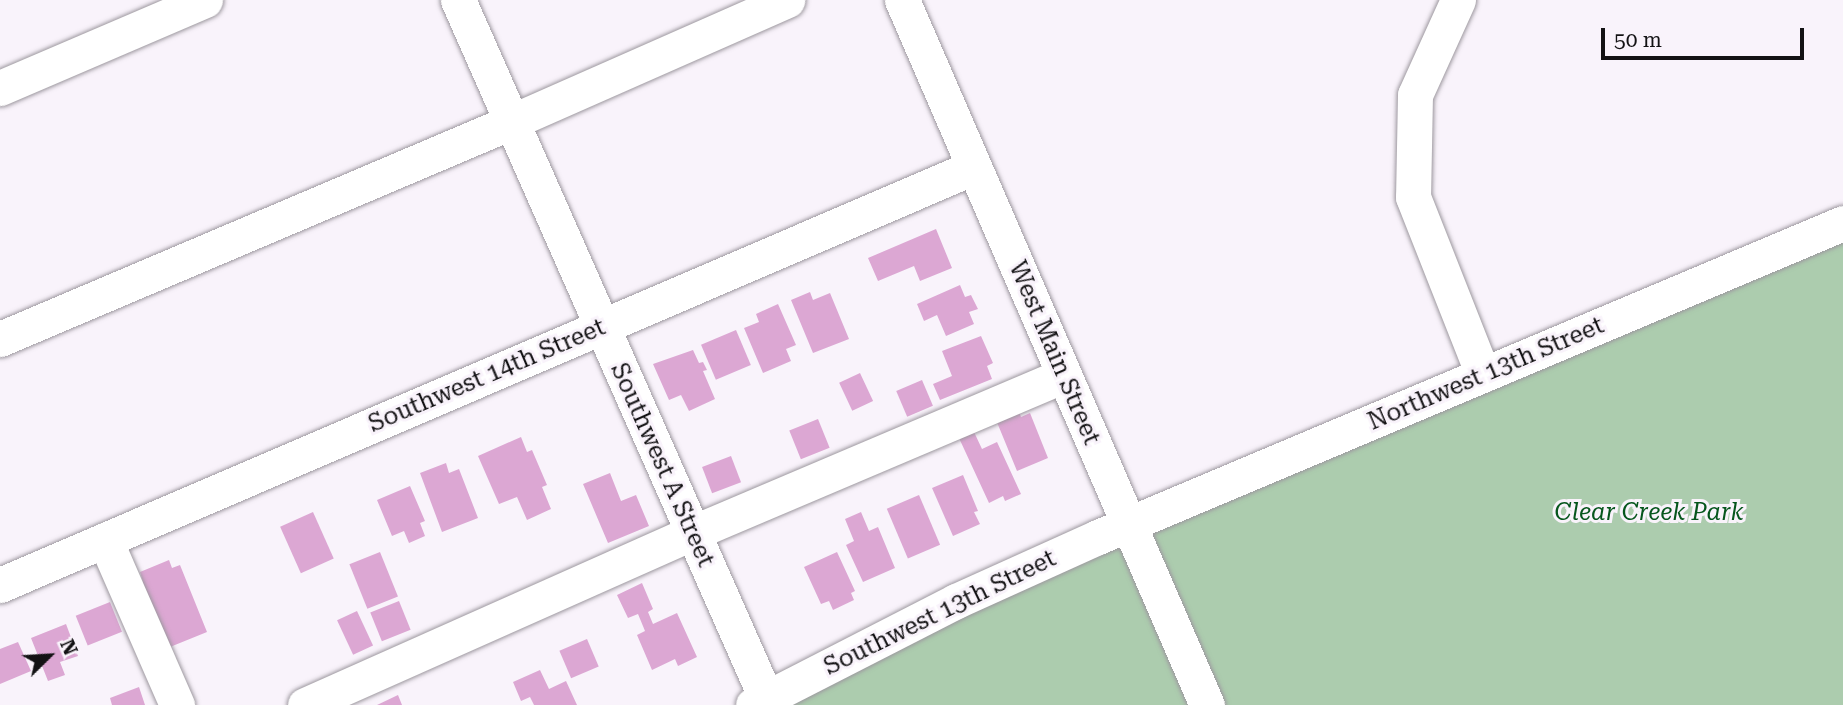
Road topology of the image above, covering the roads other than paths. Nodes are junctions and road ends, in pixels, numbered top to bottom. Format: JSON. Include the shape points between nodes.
{"nodes":[{"id":1,"x":205,"y":0,"type":"edge"},
{"id":2,"x":458,"y":0,"type":"edge"},
{"id":3,"x":787,"y":0,"type":"edge"},
{"id":4,"x":902,"y":0,"type":"edge"},
{"id":5,"x":1458,"y":0,"type":"edge"},
{"id":6,"x":0,"y":88,"type":"edge"},
{"id":7,"x":511,"y":122,"type":"junction"},
{"id":8,"x":974,"y":167,"type":"junction"},
{"id":9,"x":1843,"y":223,"type":"edge"},
{"id":10,"x":601,"y":327,"type":"junction"},
{"id":11,"x":0,"y":338,"type":"edge"},
{"id":12,"x":1064,"y":375,"type":"junction"},
{"id":13,"x":1483,"y":375,"type":"junction"},
{"id":14,"x":1129,"y":526,"type":"junction"},
{"id":15,"x":692,"y":533,"type":"junction"},
{"id":16,"x":105,"y":540,"type":"junction"},
{"id":17,"x":0,"y":585,"type":"edge"},
{"id":18,"x":760,"y":702,"type":"edge"},
{"id":19,"x":177,"y":705,"type":"edge"},
{"id":20,"x":305,"y":705,"type":"edge"},
{"id":21,"x":1207,"y":705,"type":"edge"}],
"edges":[{"from":1,"to":6,"type":"street"},
{"from":2,"to":7,"type":"street","name":"Southwest A Street"},
{"from":3,"to":7,"type":"street"},
{"from":4,"to":8,"type":"street","name":"West Main Street"},
{"from":5,"to":13,"type":"street","via":[[1415,95],[1413,197]]},
{"from":7,"to":10,"type":"street","name":"Southwest A Street"},
{"from":7,"to":11,"type":"street"},
{"from":8,"to":10,"type":"street","name":"Southwest 14th Street"},
{"from":8,"to":12,"type":"street","name":"West Main Street"},
{"from":9,"to":13,"type":"street","name":"Northwest 13th Street"},
{"from":10,"to":15,"type":"street","name":"Southwest A Street"},
{"from":10,"to":16,"type":"street","name":"Southwest 14th Street"},
{"from":12,"to":14,"type":"street","name":"West Main Street"},
{"from":12,"to":15,"type":"street"},
{"from":13,"to":14,"type":"street","name":"Northwest 13th Street"},
{"from":14,"to":18,"type":"street","name":"Southwest 13th Street","via":[[956,601]]},
{"from":14,"to":21,"type":"street","name":"West Main Street"},
{"from":15,"to":18,"type":"street","name":"Southwest A Street"},
{"from":15,"to":20,"type":"street"},
{"from":16,"to":17,"type":"street","name":"Southwest 14th Street"},
{"from":16,"to":19,"type":"street"}]}
